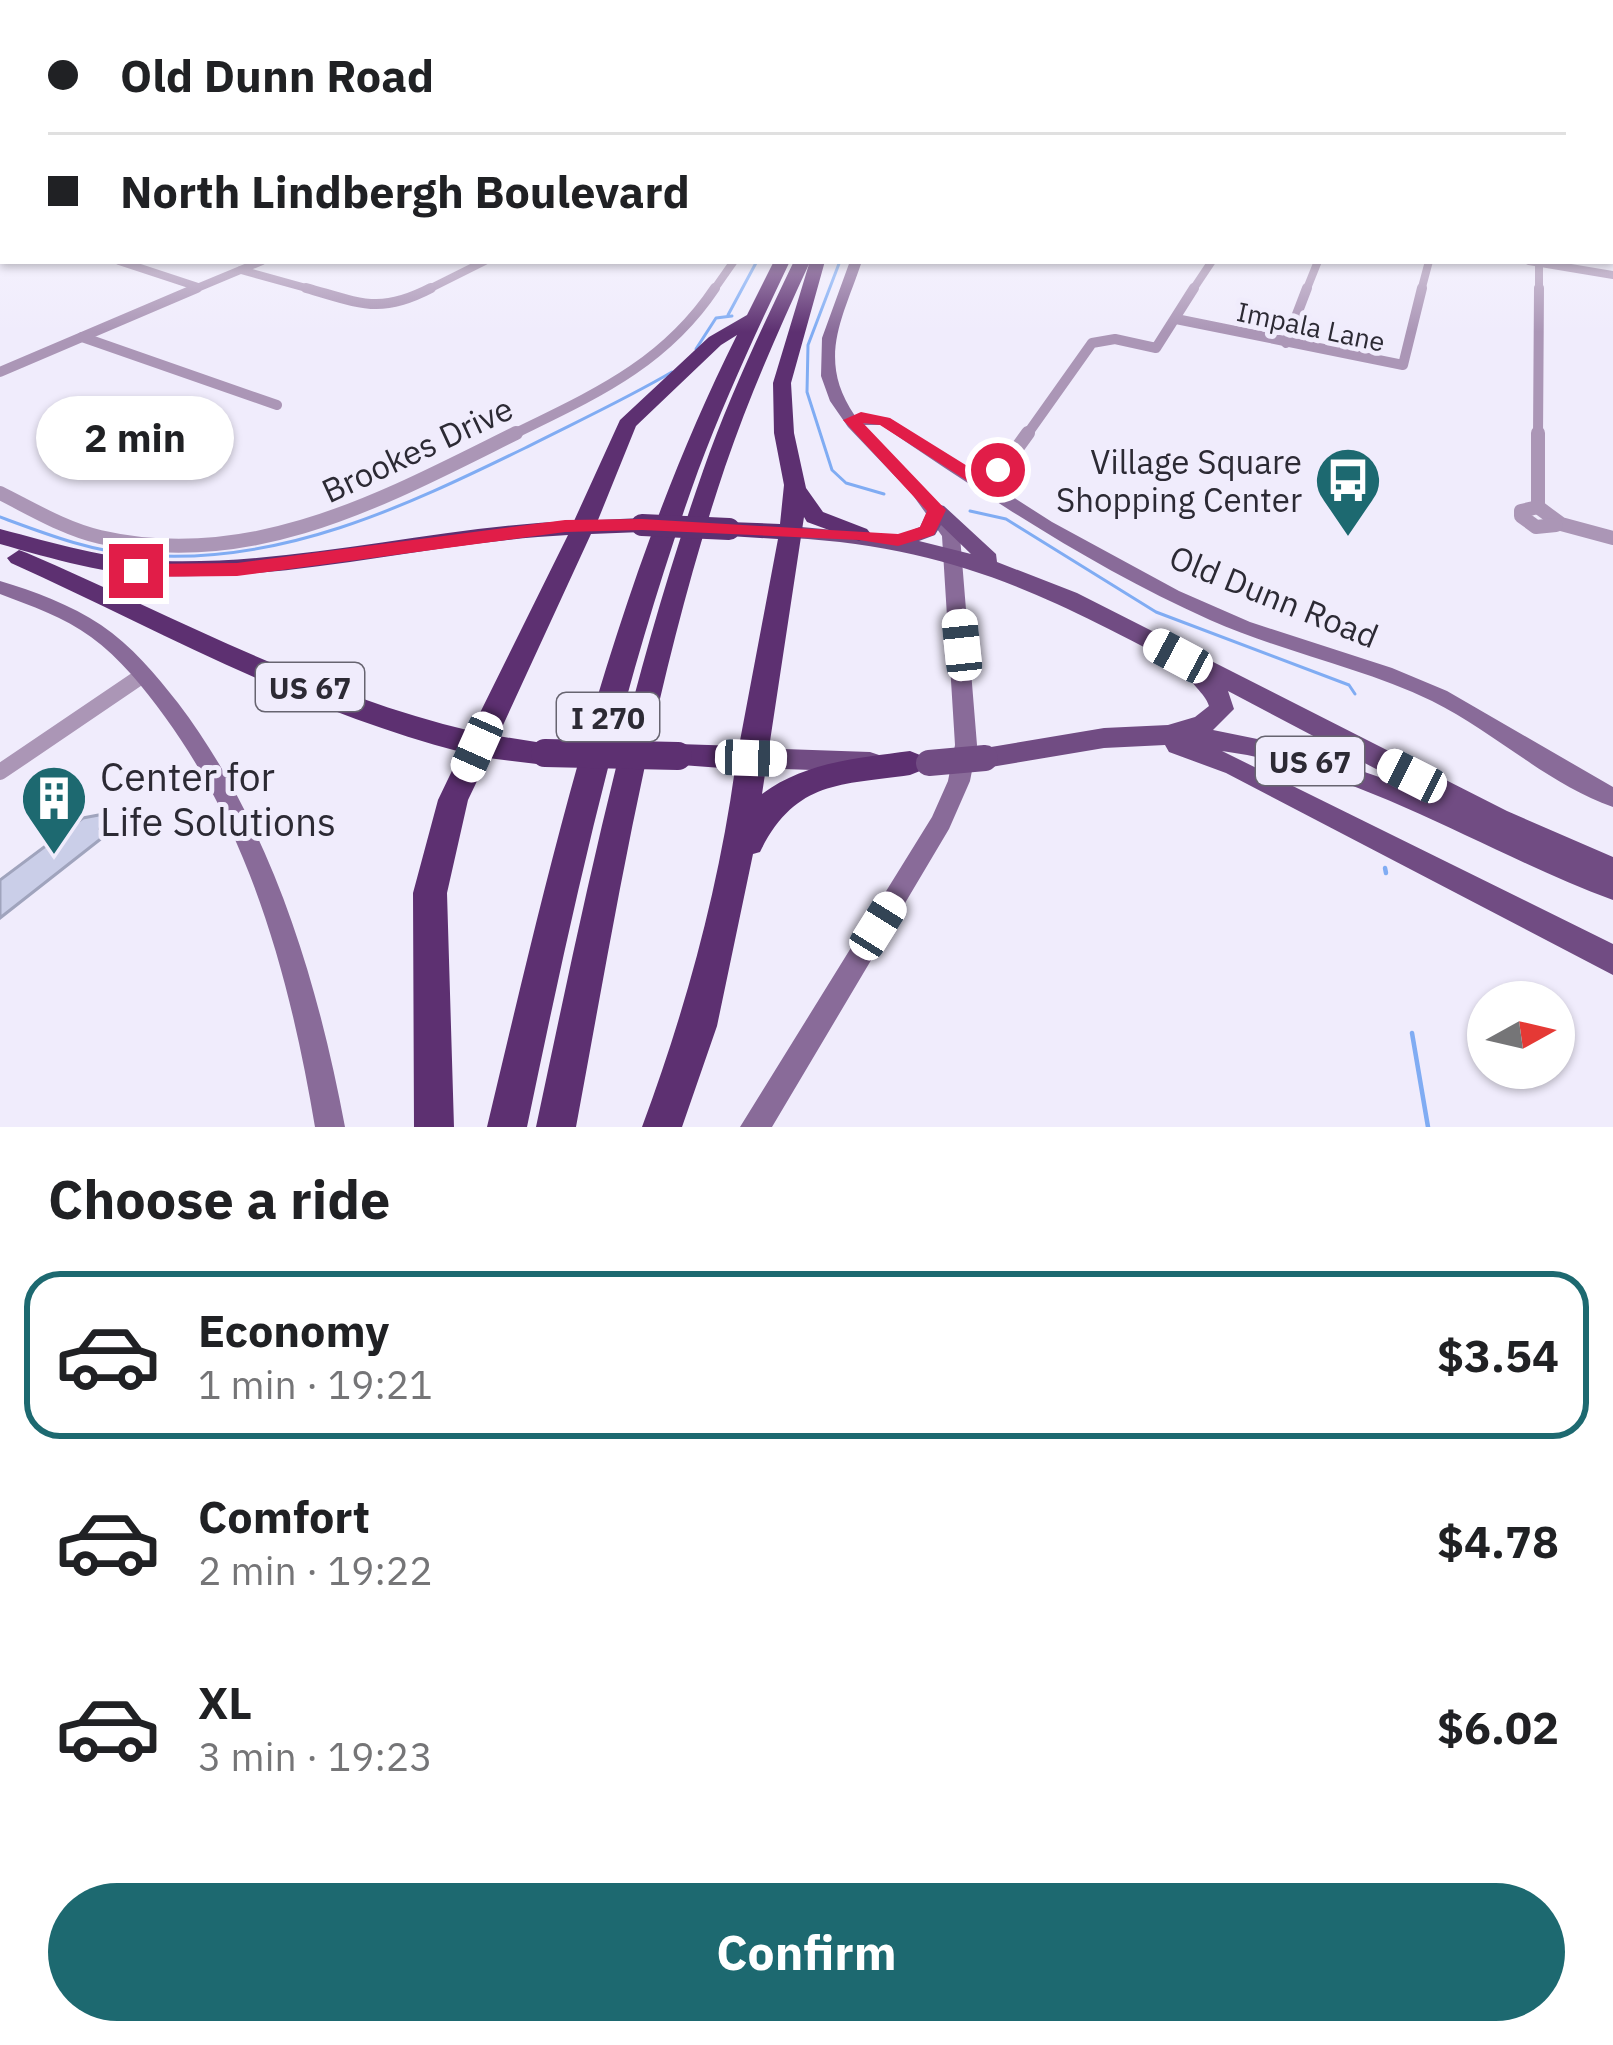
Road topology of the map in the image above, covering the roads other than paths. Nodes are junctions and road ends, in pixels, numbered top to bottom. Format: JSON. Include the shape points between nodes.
{"nodes":[{"id":1,"x":128,"y":264,"type":"edge"},
{"id":2,"x":255,"y":264,"type":"edge"},
{"id":3,"x":479,"y":264,"type":"edge"},
{"id":4,"x":732,"y":264,"type":"edge"},
{"id":5,"x":780,"y":264,"type":"edge"},
{"id":6,"x":801,"y":264,"type":"edge"},
{"id":7,"x":816,"y":264,"type":"edge"},
{"id":8,"x":855,"y":264,"type":"edge"},
{"id":9,"x":1210,"y":264,"type":"edge"},
{"id":10,"x":1317,"y":264,"type":"edge"},
{"id":11,"x":1428,"y":264,"type":"edge"},
{"id":12,"x":1536,"y":264,"type":"edge"},
{"id":13,"x":1548,"y":264,"type":"edge"},
{"id":14,"x":241,"y":270,"type":"junction"},
{"id":15,"x":1613,"y":275,"type":"edge"},
{"id":16,"x":198,"y":287,"type":"junction"},
{"id":17,"x":752,"y":319,"type":"junction"},
{"id":18,"x":1176,"y":319,"type":"junction"},
{"id":19,"x":82,"y":337,"type":"junction"},
{"id":20,"x":1286,"y":343,"type":"junction"},
{"id":21,"x":0,"y":372,"type":"edge"},
{"id":22,"x":836,"y":399,"type":"junction"},
{"id":23,"x":278,"y":405,"type":"dead end"},
{"id":24,"x":851,"y":420,"type":"junction"},
{"id":25,"x":891,"y":426,"type":"junction"},
{"id":26,"x":870,"y":442,"type":"junction"},
{"id":27,"x":603,"y":476,"type":"junction"},
{"id":28,"x":989,"y":487,"type":"junction"},
{"id":29,"x":0,"y":493,"type":"edge"},
{"id":30,"x":793,"y":509,"type":"junction"},
{"id":31,"x":937,"y":510,"type":"junction"},
{"id":32,"x":584,"y":525,"type":"junction"},
{"id":33,"x":538,"y":528,"type":"junction"},
{"id":34,"x":859,"y":534,"type":"joint"},
{"id":35,"x":0,"y":536,"type":"edge"},
{"id":36,"x":1613,"y":538,"type":"edge"},
{"id":37,"x":898,"y":540,"type":"junction"},
{"id":38,"x":0,"y":550,"type":"edge"},
{"id":39,"x":954,"y":552,"type":"junction"},
{"id":40,"x":1000,"y":567,"type":"junction"},
{"id":41,"x":0,"y":586,"type":"edge"},
{"id":42,"x":1178,"y":656,"type":"junction"},
{"id":43,"x":143,"y":675,"type":"junction"},
{"id":44,"x":1124,"y":737,"type":"junction"},
{"id":45,"x":477,"y":747,"type":"junction"},
{"id":46,"x":751,"y":758,"type":"junction"},
{"id":47,"x":920,"y":763,"type":"junction"},
{"id":48,"x":0,"y":772,"type":"edge"},
{"id":49,"x":1613,"y":798,"type":"edge"},
{"id":50,"x":1612,"y":876,"type":"edge"},
{"id":51,"x":722,"y":924,"type":"junction"},
{"id":52,"x":1613,"y":960,"type":"edge"},
{"id":53,"x":330,"y":1127,"type":"edge"},
{"id":54,"x":434,"y":1127,"type":"edge"},
{"id":55,"x":506,"y":1127,"type":"edge"},
{"id":56,"x":556,"y":1127,"type":"edge"},
{"id":57,"x":662,"y":1127,"type":"edge"},
{"id":58,"x":755,"y":1127,"type":"edge"}],
"edges":[{"from":1,"to":16,"type":"street"},
{"from":2,"to":14,"type":"street"},
{"from":3,"to":14,"type":"street","via":[[376,308]]},
{"from":4,"to":29,"type":"street","name":"Brookes Drive","via":[[686,329],[614,386],[339,519],[226,543],[137,543],[100,537]]},
{"from":5,"to":17,"type":"highway","number":"I 270"},
{"from":6,"to":56,"type":"highway","number":"I 270","via":[[742,388],[710,482],[638,746]]},
{"from":7,"to":30,"type":"highway","via":[[782,383]]},
{"from":8,"to":22,"type":"street","via":[[826,351]]},
{"from":9,"to":18,"type":"street"},
{"from":10,"to":20,"type":"street"},
{"from":11,"to":20,"type":"street","name":"Impala Lane","via":[[1403,364]]},
{"from":12,"to":36,"type":"street","via":[[1538,507],[1521,516],[1536,527],[1561,524]]},
{"from":13,"to":15,"type":"street"},
{"from":14,"to":16,"type":"street"},
{"from":16,"to":19,"type":"street"},
{"from":17,"to":27,"type":"highway","via":[[715,340],[626,424]]},
{"from":17,"to":55,"type":"highway","number":"I 270","via":[[686,476],[623,662]]},
{"from":18,"to":20,"type":"street","name":"Impala Lane"},
{"from":18,"to":28,"type":"street","via":[[1156,348],[1091,343]]},
{"from":19,"to":21,"type":"street"},
{"from":19,"to":23,"type":"street"},
{"from":22,"to":24,"type":"street"},
{"from":22,"to":25,"type":"street","name":"Old Dunn Road"},
{"from":24,"to":25,"type":"street"},
{"from":24,"to":26,"type":"street"},
{"from":25,"to":26,"type":"street","via":[[877,429]]},
{"from":25,"to":28,"type":"street","name":"Old Dunn Road"},
{"from":26,"to":31,"type":"street"},
{"from":27,"to":32,"type":"highway"},
{"from":27,"to":33,"type":"highway","via":[[576,509]]},
{"from":28,"to":49,"type":"street","name":"Old Dunn Road","via":[[1155,586],[1250,629],[1437,694]]},
{"from":30,"to":32,"type":"highway","bridge":true,"via":[[729,529]]},
{"from":30,"to":34,"type":"highway","via":[[807,521]]},
{"from":30,"to":46,"type":"highway"},
{"from":31,"to":37,"type":"main road","via":[[928,531]]},
{"from":31,"to":39,"type":"street"},
{"from":31,"to":40,"type":"main road"},
{"from":32,"to":33,"type":"highway"},
{"from":32,"to":45,"type":"highway"},
{"from":33,"to":35,"type":"highway","via":[[189,572],[91,565]]},
{"from":34,"to":37,"type":"main road","number":"US 67"},
{"from":37,"to":39,"type":"main road","number":"US 67"},
{"from":38,"to":45,"type":"highway","number":"US 67","via":[[317,691]]},
{"from":39,"to":40,"type":"main road","number":"US 67"},
{"from":39,"to":58,"type":"street","via":[[966,746],[959,781]]},
{"from":40,"to":42,"type":"main road","number":"US 67"},
{"from":41,"to":43,"type":"street","via":[[92,628]]},
{"from":42,"to":44,"type":"main road","via":[[1218,694],[1222,709],[1202,725]]},
{"from":42,"to":50,"type":"main road","number":"US 67"},
{"from":43,"to":48,"type":"street"},
{"from":43,"to":53,"type":"street","via":[[216,783],[274,907],[313,1034]]},
{"from":44,"to":47,"type":"main road","number":"US 67","bridge":true},
{"from":44,"to":50,"type":"main road","number":"US 67","via":[[1273,749]]},
{"from":44,"to":52,"type":"main road","via":[[1235,766]]},
{"from":45,"to":46,"type":"highway","number":"US 67","bridge":true},
{"from":45,"to":54,"type":"highway","via":[[439,842],[430,893]]},
{"from":46,"to":47,"type":"main road","number":"US 67"},
{"from":46,"to":51,"type":"highway"},
{"from":47,"to":51,"type":"highway","via":[[823,775],[779,798],[752,832]]},
{"from":51,"to":57,"type":"highway"}]}
